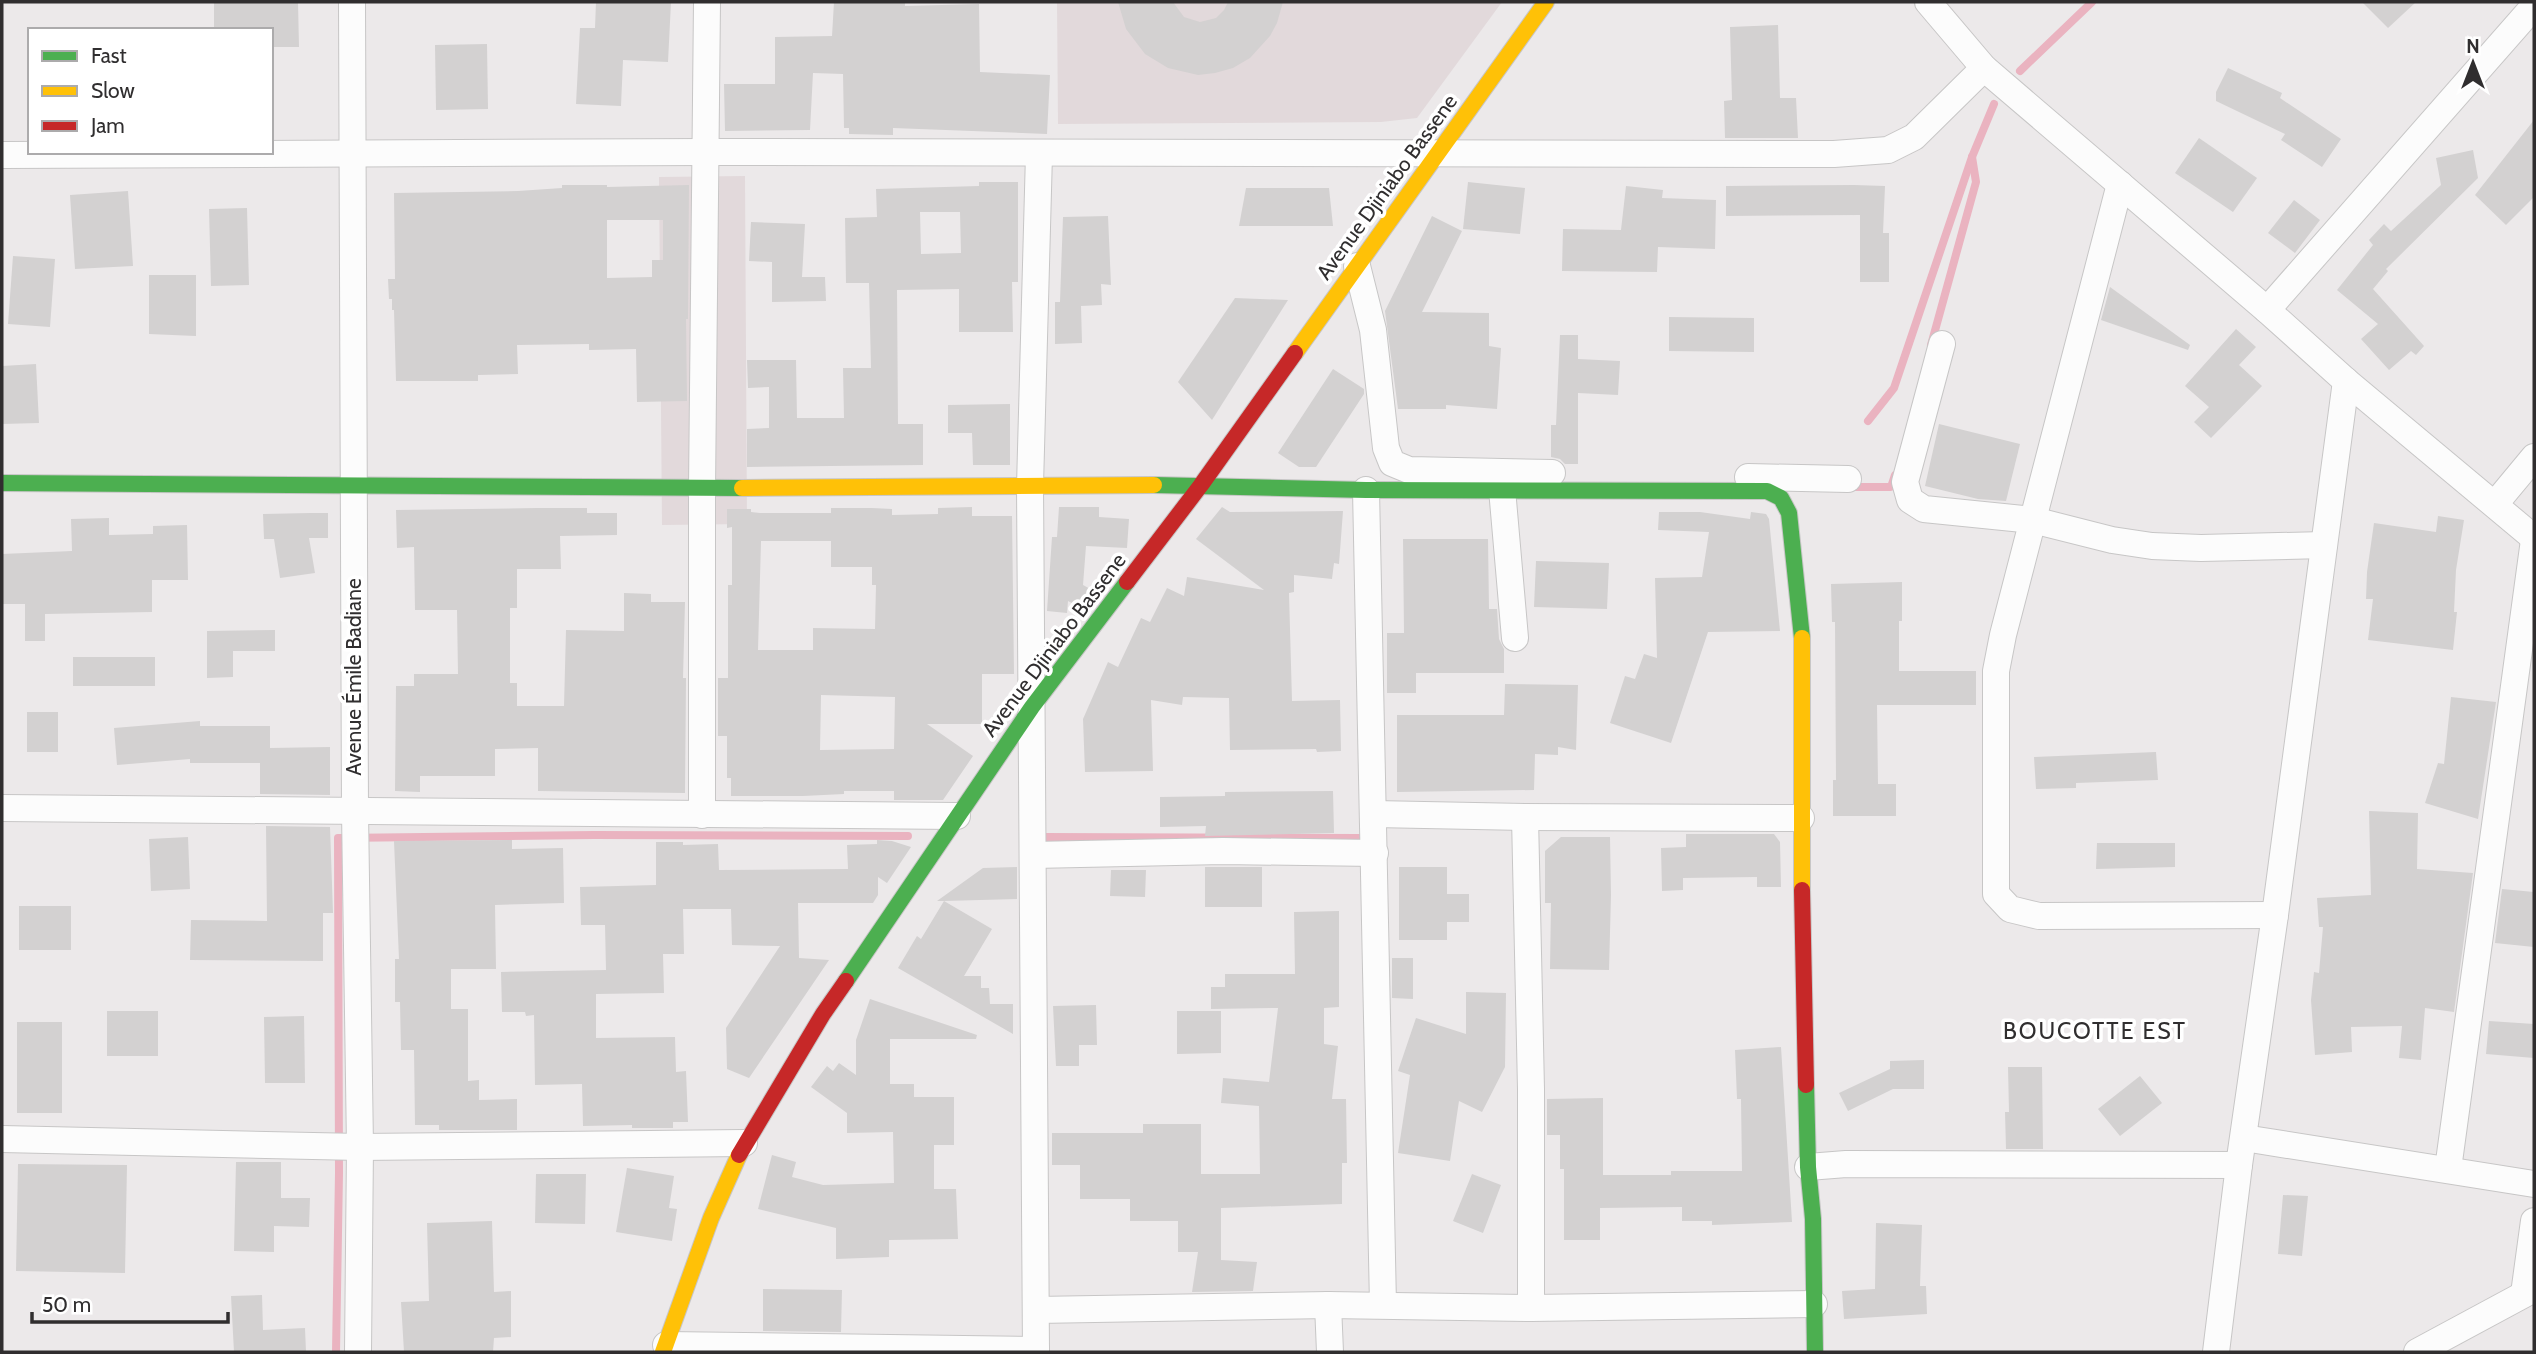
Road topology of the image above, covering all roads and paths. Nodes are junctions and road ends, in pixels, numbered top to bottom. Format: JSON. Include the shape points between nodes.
{"nodes":[{"id":1,"x":352,"y":2,"type":"edge"},
{"id":2,"x":707,"y":2,"type":"edge"},
{"id":3,"x":1546,"y":2,"type":"edge"},
{"id":4,"x":1928,"y":2,"type":"edge"},
{"id":5,"x":2534,"y":6,"type":"edge"},
{"id":6,"x":1984,"y":68,"type":"junction"},
{"id":7,"x":707,"y":152,"type":"junction"},
{"id":8,"x":1038,"y":153,"type":"junction"},
{"id":9,"x":1436,"y":154,"type":"junction"},
{"id":10,"x":2,"y":155,"type":"edge"},
{"id":11,"x":352,"y":155,"type":"junction"},
{"id":12,"x":2120,"y":184,"type":"junction"},
{"id":13,"x":1357,"y":266,"type":"junction"},
{"id":14,"x":2267,"y":310,"type":"junction"},
{"id":15,"x":1942,"y":344,"type":"dead end"},
{"id":16,"x":2346,"y":381,"type":"junction"},
{"id":17,"x":2534,"y":457,"type":"edge"},
{"id":18,"x":1848,"y":479,"type":"dead end"},
{"id":19,"x":2,"y":483,"type":"edge"},
{"id":20,"x":1201,"y":485,"type":"junction"},
{"id":21,"x":1030,"y":486,"type":"junction"},
{"id":22,"x":353,"y":487,"type":"junction"},
{"id":23,"x":702,"y":488,"type":"junction"},
{"id":24,"x":1366,"y":489,"type":"junction"},
{"id":25,"x":1502,"y":489,"type":"junction"},
{"id":26,"x":2495,"y":504,"type":"junction"},
{"id":27,"x":2033,"y":520,"type":"junction"},
{"id":28,"x":2534,"y":539,"type":"edge"},
{"id":29,"x":2324,"y":545,"type":"junction"},
{"id":30,"x":1515,"y":638,"type":"dead end"},
{"id":31,"x":1032,"y":707,"type":"junction"},
{"id":32,"x":2,"y":808,"type":"edge"},
{"id":33,"x":355,"y":812,"type":"junction"},
{"id":34,"x":1374,"y":814,"type":"junction"},
{"id":35,"x":702,"y":815,"type":"junction"},
{"id":36,"x":957,"y":816,"type":"junction"},
{"id":37,"x":1525,"y":817,"type":"junction"},
{"id":38,"x":1801,"y":818,"type":"junction"},
{"id":39,"x":1375,"y":853,"type":"junction"},
{"id":40,"x":1033,"y":855,"type":"junction"},
{"id":41,"x":2275,"y":915,"type":"junction"},
{"id":42,"x":2244,"y":1138,"type":"junction"},
{"id":43,"x":2,"y":1139,"type":"edge"},
{"id":44,"x":744,"y":1143,"type":"junction"},
{"id":45,"x":360,"y":1147,"type":"junction"},
{"id":46,"x":2239,"y":1165,"type":"junction"},
{"id":47,"x":1808,"y":1167,"type":"junction"},
{"id":48,"x":2448,"y":1169,"type":"junction"},
{"id":49,"x":2534,"y":1184,"type":"edge"},
{"id":50,"x":2534,"y":1221,"type":"edge"},
{"id":51,"x":2529,"y":1291,"type":"edge"},
{"id":52,"x":1814,"y":1304,"type":"junction"},
{"id":53,"x":1328,"y":1305,"type":"junction"},
{"id":54,"x":1383,"y":1305,"type":"junction"},
{"id":55,"x":1531,"y":1308,"type":"junction"},
{"id":56,"x":1036,"y":1310,"type":"junction"},
{"id":57,"x":665,"y":1349,"type":"edge"},
{"id":58,"x":2426,"y":1350,"type":"edge"},
{"id":59,"x":1035,"y":1351,"type":"edge"},
{"id":60,"x":358,"y":1352,"type":"edge"},
{"id":61,"x":1330,"y":1352,"type":"edge"},
{"id":62,"x":1815,"y":1352,"type":"edge"},
{"id":63,"x":2217,"y":1352,"type":"edge"}],
"edges":[{"from":1,"to":11,"type":"street","name":"Avenue Émile Badiane"},
{"from":2,"to":7,"type":"street"},
{"from":3,"to":9,"type":"street","name":"Avenue Djiniabo Bassene"},
{"from":4,"to":6,"type":"street"},
{"from":5,"to":14,"type":"street"},
{"from":6,"to":9,"type":"street","via":[[1914,137],[1888,150]]},
{"from":6,"to":12,"type":"street"},
{"from":7,"to":8,"type":"street"},
{"from":7,"to":11,"type":"street"},
{"from":7,"to":23,"type":"street"},
{"from":8,"to":9,"type":"street"},
{"from":8,"to":21,"type":"street"},
{"from":9,"to":13,"type":"street","name":"Avenue Djiniabo Bassene"},
{"from":10,"to":11,"type":"street"},
{"from":11,"to":22,"type":"street","name":"Avenue Émile Badiane"},
{"from":12,"to":14,"type":"street"},
{"from":12,"to":27,"type":"street"},
{"from":13,"to":18,"type":"street","via":[[1373,330],[1386,448],[1392,463],[1409,470]]},
{"from":13,"to":20,"type":"street","name":"Avenue Djiniabo Bassene"},
{"from":14,"to":16,"type":"street"},
{"from":15,"to":27,"type":"street","via":[[1905,482],[1910,500],[1924,509]]},
{"from":16,"to":26,"type":"street"},
{"from":16,"to":29,"type":"street"},
{"from":17,"to":26,"type":"street"},
{"from":19,"to":22,"type":"street"},
{"from":20,"to":21,"type":"street"},
{"from":20,"to":24,"type":"street"},
{"from":20,"to":31,"type":"street","name":"Avenue Djiniabo Bassene"},
{"from":21,"to":23,"type":"street"},
{"from":21,"to":31,"type":"street"},
{"from":22,"to":23,"type":"street"},
{"from":22,"to":33,"type":"street","name":"Avenue Émile Badiane"},
{"from":23,"to":35,"type":"street"},
{"from":24,"to":25,"type":"street"},
{"from":24,"to":34,"type":"street"},
{"from":25,"to":30,"type":"street"},
{"from":25,"to":38,"type":"street","via":[[1767,491],[1780,498],[1790,513],[1802,636]]},
{"from":26,"to":28,"type":"street"},
{"from":27,"to":29,"type":"street","via":[[2152,545]]},
{"from":27,"to":41,"type":"street","via":[[1996,671],[1996,894],[2010,909],[2039,916]]},
{"from":28,"to":48,"type":"street"},
{"from":29,"to":41,"type":"street"},
{"from":31,"to":36,"type":"street","name":"Avenue Djiniabo Bassene"},
{"from":31,"to":40,"type":"street"},
{"from":32,"to":33,"type":"street"},
{"from":33,"to":35,"type":"street"},
{"from":33,"to":45,"type":"street","name":"Avenue Émile Badiane"},
{"from":34,"to":37,"type":"street"},
{"from":34,"to":39,"type":"street"},
{"from":35,"to":36,"type":"street"},
{"from":36,"to":44,"type":"street","name":"Avenue Djiniabo Bassene","via":[[823,1014]]},
{"from":37,"to":38,"type":"street"},
{"from":37,"to":55,"type":"street"},
{"from":38,"to":47,"type":"street"},
{"from":39,"to":40,"type":"street"},
{"from":39,"to":54,"type":"street"},
{"from":40,"to":56,"type":"street"},
{"from":41,"to":42,"type":"street"},
{"from":42,"to":46,"type":"street"},
{"from":42,"to":48,"type":"street"},
{"from":43,"to":45,"type":"street"},
{"from":44,"to":45,"type":"street"},
{"from":44,"to":57,"type":"street","name":"Avenue Djiniabo Bassene","via":[[711,1217]]},
{"from":45,"to":60,"type":"street","name":"Avenue Émile Badiane"},
{"from":46,"to":47,"type":"street"},
{"from":46,"to":63,"type":"street"},
{"from":47,"to":52,"type":"street"},
{"from":48,"to":49,"type":"street"},
{"from":50,"to":51,"type":"street"},
{"from":51,"to":58,"type":"street"},
{"from":52,"to":55,"type":"street"},
{"from":52,"to":62,"type":"street"},
{"from":53,"to":54,"type":"street"},
{"from":53,"to":56,"type":"street"},
{"from":53,"to":61,"type":"street"},
{"from":54,"to":55,"type":"street"},
{"from":56,"to":59,"type":"street"},
{"from":57,"to":59,"type":"street"}]}
